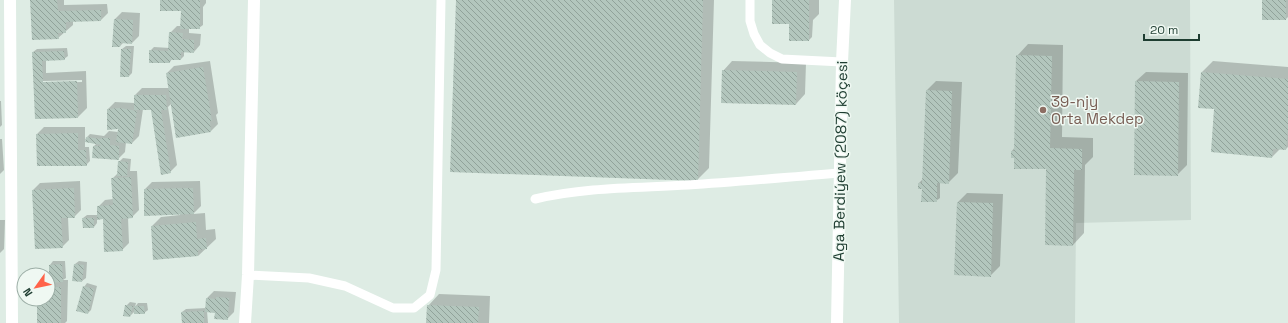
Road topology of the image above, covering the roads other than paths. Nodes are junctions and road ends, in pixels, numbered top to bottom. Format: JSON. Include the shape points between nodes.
{"nodes":[{"id":1,"x":10,"y":0,"type":"edge"},
{"id":2,"x":254,"y":0,"type":"edge"},
{"id":3,"x":441,"y":0,"type":"edge"},
{"id":4,"x":750,"y":0,"type":"edge"},
{"id":5,"x":845,"y":0,"type":"edge"},
{"id":6,"x":842,"y":62,"type":"junction"},
{"id":7,"x":840,"y":173,"type":"junction"},
{"id":8,"x":535,"y":199,"type":"dead end"},
{"id":9,"x":248,"y":276,"type":"junction"},
{"id":10,"x":12,"y":323,"type":"edge"},
{"id":11,"x":245,"y":323,"type":"edge"},
{"id":12,"x":837,"y":323,"type":"edge"}],
"edges":[{"from":1,"to":10,"type":"street"},
{"from":2,"to":9,"type":"street"},
{"from":3,"to":9,"type":"lane","via":[[436,270],[430,295],[414,308],[393,308],[345,286],[309,278]]},
{"from":4,"to":6,"type":"lane","via":[[750,21],[754,34],[760,45],[770,53],[782,60]]},
{"from":5,"to":6,"type":"street","name":"Aga Berdiýew (2087) köçesi"},
{"from":6,"to":7,"type":"street","name":"Aga Berdiýew (2087) köçesi"},
{"from":7,"to":8,"type":"lane","via":[[601,189],[552,194]]},
{"from":7,"to":12,"type":"street","name":"Aga Berdiýew (2087) köçesi"},
{"from":9,"to":11,"type":"street"}]}
